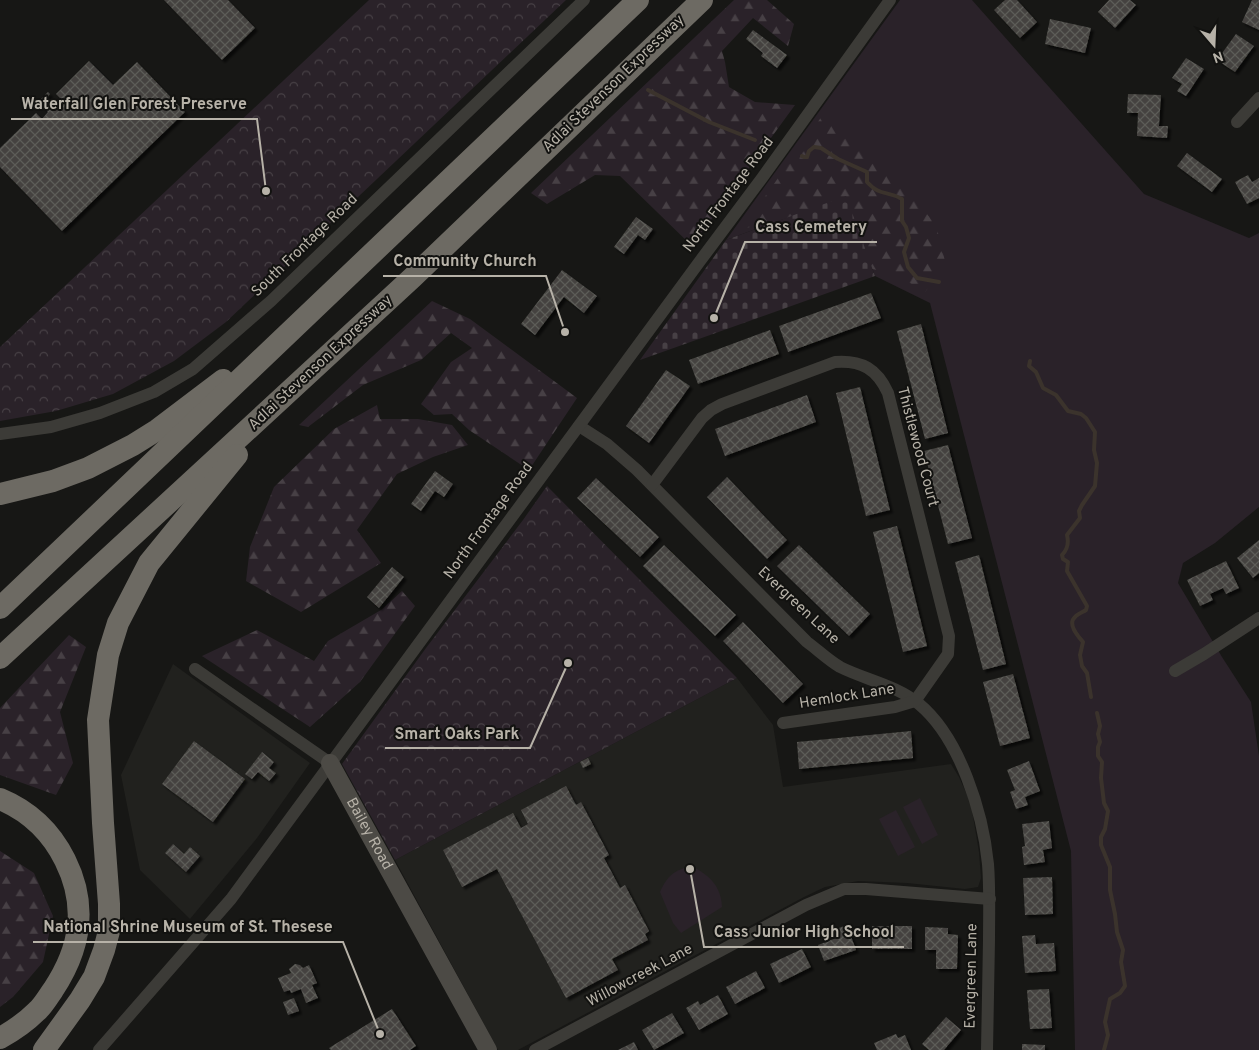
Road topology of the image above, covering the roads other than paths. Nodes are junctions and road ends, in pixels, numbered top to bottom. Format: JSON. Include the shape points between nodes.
{"nodes":[{"id":1,"x":584,"y":0,"type":"edge"},
{"id":2,"x":638,"y":0,"type":"edge"},
{"id":3,"x":702,"y":0,"type":"edge"},
{"id":4,"x":890,"y":0,"type":"edge"},
{"id":5,"x":1259,"y":98,"type":"edge"},
{"id":6,"x":1237,"y":122,"type":"dead end"},
{"id":7,"x":296,"y":326,"type":"junction"},
{"id":8,"x":283,"y":398,"type":"junction"},
{"id":9,"x":579,"y":426,"type":"junction"},
{"id":10,"x":0,"y":434,"type":"edge"},
{"id":11,"x":652,"y":485,"type":"junction"},
{"id":12,"x":0,"y":494,"type":"edge"},
{"id":13,"x":0,"y":608,"type":"edge"},
{"id":14,"x":1259,"y":618,"type":"edge"},
{"id":15,"x":0,"y":658,"type":"edge"},
{"id":16,"x":195,"y":669,"type":"dead end"},
{"id":17,"x":1175,"y":671,"type":"dead end"},
{"id":18,"x":915,"y":701,"type":"junction"},
{"id":19,"x":783,"y":722,"type":"dead end"},
{"id":20,"x":330,"y":763,"type":"junction"},
{"id":21,"x":0,"y":799,"type":"edge"},
{"id":22,"x":990,"y":899,"type":"junction"},
{"id":23,"x":0,"y":1038,"type":"edge"},
{"id":24,"x":44,"y":1050,"type":"edge"},
{"id":25,"x":99,"y":1050,"type":"edge"},
{"id":26,"x":488,"y":1050,"type":"edge"},
{"id":27,"x":535,"y":1050,"type":"edge"},
{"id":28,"x":987,"y":1050,"type":"edge"}],
"edges":[{"from":1,"to":10,"type":"street","name":"South Frontage Road","via":[[271,301],[192,369],[154,392],[100,413],[51,427]]},
{"from":2,"to":7,"type":"highway"},
{"from":3,"to":8,"type":"highway","name":"Adlai Stevenson Expressway"},
{"from":4,"to":9,"type":"street","name":"North Frontage Road"},
{"from":5,"to":6,"type":"street"},
{"from":7,"to":12,"type":"highway","via":[[157,430],[132,445],[88,468],[53,481]]},
{"from":7,"to":13,"type":"highway"},
{"from":8,"to":15,"type":"highway","name":"Adlai Stevenson Expressway"},
{"from":8,"to":24,"type":"highway","via":[[149,563],[118,623],[108,654],[98,720],[109,931],[94,977]]},
{"from":9,"to":11,"type":"street","name":"Evergreen Lane","via":[[613,449]]},
{"from":9,"to":20,"type":"street","name":"North Frontage Road"},
{"from":11,"to":18,"type":"street","name":"Evergreen Lane","via":[[820,653],[840,666]]},
{"from":11,"to":18,"type":"street","name":"Thistlewood Court","via":[[702,418],[722,404],[836,362],[850,361],[874,372],[888,394],[949,636],[948,654]]},
{"from":14,"to":17,"type":"street"},
{"from":16,"to":20,"type":"street","name":"Bailey Road"},
{"from":18,"to":19,"type":"street","name":"Hemlock Lane","via":[[895,707]]},
{"from":18,"to":22,"type":"street","name":"Evergreen Lane","via":[[946,734],[962,763],[986,848]]},
{"from":20,"to":25,"type":"street","name":"North Frontage Road","via":[[231,899]]},
{"from":20,"to":26,"type":"street","name":"Bailey Road"},
{"from":21,"to":23,"type":"highway","via":[[32,817],[61,851],[75,884],[80,922],[72,954],[53,990],[39,1010]]},
{"from":22,"to":27,"type":"street","name":"Willowcreek Lane","via":[[844,889],[806,905]]},
{"from":22,"to":28,"type":"street","name":"Evergreen Lane"}]}
